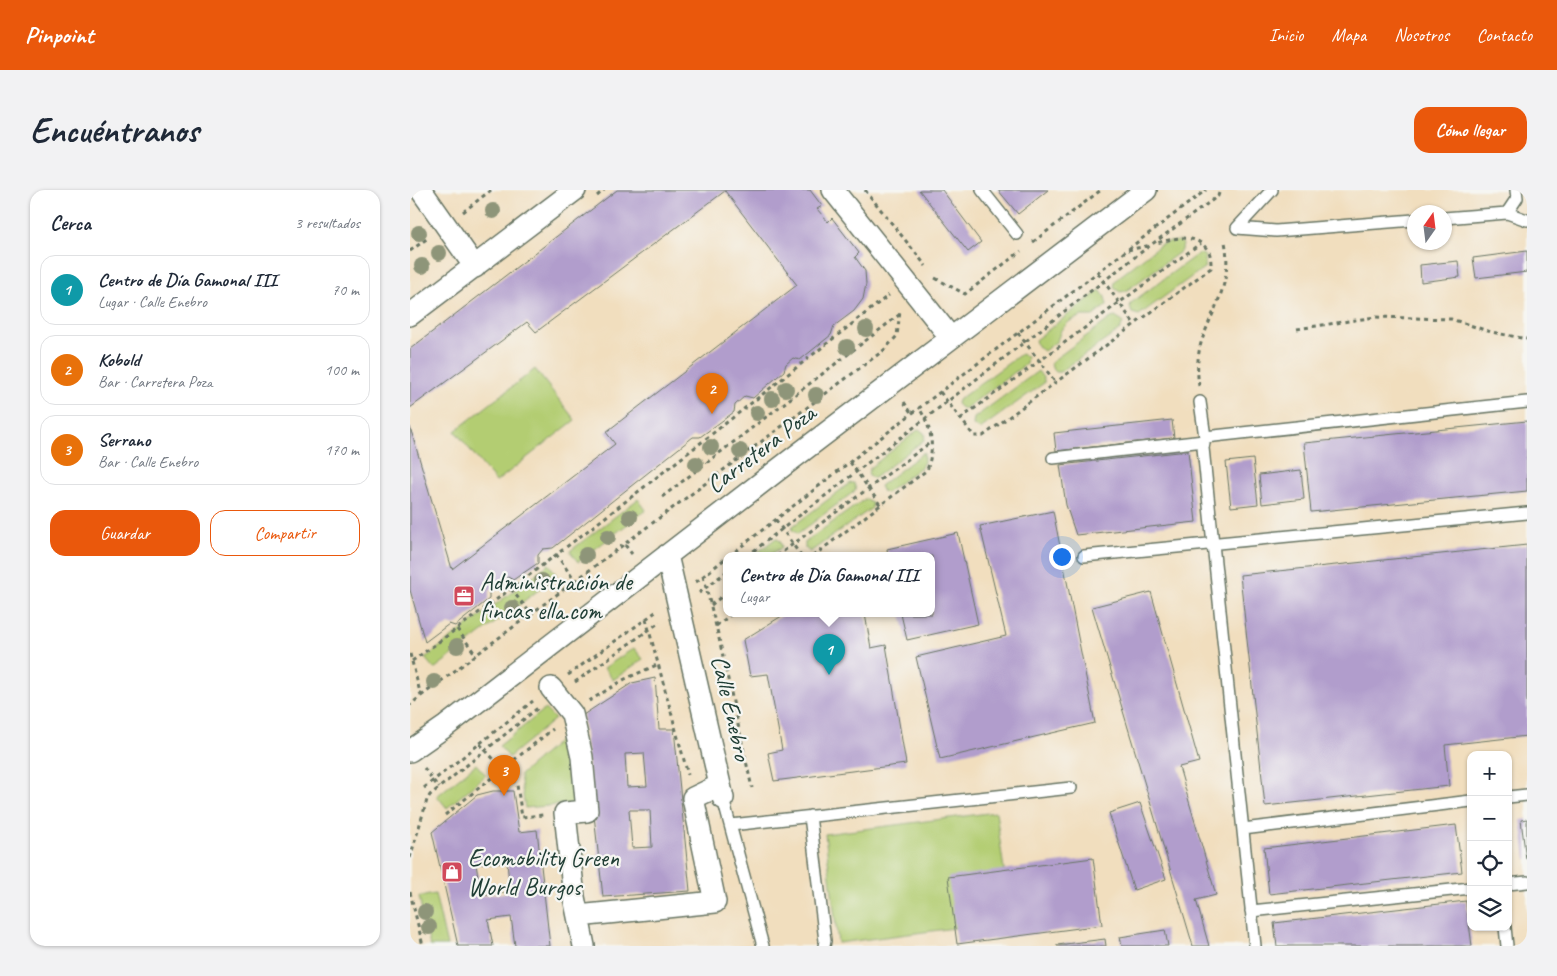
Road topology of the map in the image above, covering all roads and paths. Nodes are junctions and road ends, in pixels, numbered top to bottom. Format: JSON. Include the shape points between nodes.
{"nodes":[{"id":1,"x":421,"y":190,"type":"edge"},
{"id":2,"x":491,"y":190,"type":"edge"},
{"id":3,"x":575,"y":190,"type":"edge"},
{"id":4,"x":833,"y":190,"type":"edge"},
{"id":5,"x":982,"y":190,"type":"edge"},
{"id":6,"x":1146,"y":190,"type":"edge"},
{"id":7,"x":1206,"y":190,"type":"edge"},
{"id":8,"x":1220,"y":190,"type":"edge"},
{"id":9,"x":1272,"y":190,"type":"edge"},
{"id":10,"x":1516,"y":190,"type":"edge"},
{"id":11,"x":1507,"y":213,"type":"junction"},
{"id":12,"x":1452,"y":217,"type":"edge"},
{"id":13,"x":1527,"y":220,"type":"edge"},
{"id":14,"x":1407,"y":221,"type":"edge"},
{"id":15,"x":446,"y":225,"type":"junction"},
{"id":16,"x":1017,"y":234,"type":"dead end"},
{"id":17,"x":1223,"y":234,"type":"dead end"},
{"id":18,"x":1153,"y":244,"type":"junction"},
{"id":19,"x":1201,"y":244,"type":"junction"},
{"id":20,"x":1125,"y":251,"type":"junction"},
{"id":21,"x":475,"y":267,"type":"junction"},
{"id":22,"x":1098,"y":273,"type":"junction"},
{"id":23,"x":1104,"y":282,"type":"junction"},
{"id":24,"x":894,"y":291,"type":"dead end"},
{"id":25,"x":1119,"y":303,"type":"junction"},
{"id":26,"x":900,"y":308,"type":"dead end"},
{"id":27,"x":410,"y":315,"type":"edge"},
{"id":28,"x":899,"y":315,"type":"junction"},
{"id":29,"x":1135,"y":325,"type":"junction"},
{"id":30,"x":1297,"y":329,"type":"dead end"},
{"id":31,"x":1018,"y":332,"type":"junction"},
{"id":32,"x":951,"y":338,"type":"junction"},
{"id":33,"x":1527,"y":340,"type":"edge"},
{"id":34,"x":1026,"y":342,"type":"junction"},
{"id":35,"x":1040,"y":361,"type":"junction"},
{"id":36,"x":1056,"y":383,"type":"junction"},
{"id":37,"x":940,"y":392,"type":"junction"},
{"id":38,"x":947,"y":402,"type":"junction"},
{"id":39,"x":1200,"y":402,"type":"joint"},
{"id":40,"x":1527,"y":402,"type":"edge"},
{"id":41,"x":919,"y":408,"type":"junction"},
{"id":42,"x":926,"y":418,"type":"junction"},
{"id":43,"x":960,"y":419,"type":"junction"},
{"id":44,"x":1205,"y":439,"type":"junction"},
{"id":45,"x":931,"y":441,"type":"junction"},
{"id":46,"x":1053,"y":458,"type":"dead end"},
{"id":47,"x":850,"y":462,"type":"junction"},
{"id":48,"x":857,"y":472,"type":"junction"},
{"id":49,"x":869,"y":488,"type":"junction"},
{"id":50,"x":662,"y":497,"type":"dead end"},
{"id":51,"x":881,"y":506,"type":"junction"},
{"id":52,"x":1527,"y":513,"type":"edge"},
{"id":53,"x":776,"y":520,"type":"junction"},
{"id":54,"x":783,"y":529,"type":"junction"},
{"id":55,"x":793,"y":544,"type":"junction"},
{"id":56,"x":1213,"y":544,"type":"junction"},
{"id":57,"x":734,"y":552,"type":"edge"},
{"id":58,"x":752,"y":552,"type":"edge"},
{"id":59,"x":782,"y":552,"type":"edge"},
{"id":60,"x":798,"y":552,"type":"edge"},
{"id":61,"x":818,"y":552,"type":"edge"},
{"id":62,"x":556,"y":554,"type":"junction"},
{"id":63,"x":667,"y":555,"type":"junction"},
{"id":64,"x":1084,"y":556,"type":"dead end"},
{"id":65,"x":723,"y":561,"type":"edge"},
{"id":66,"x":575,"y":581,"type":"junction"},
{"id":67,"x":511,"y":589,"type":"junction"},
{"id":68,"x":723,"y":595,"type":"edge"},
{"id":69,"x":710,"y":605,"type":"junction"},
{"id":70,"x":531,"y":614,"type":"junction"},
{"id":71,"x":728,"y":617,"type":"edge"},
{"id":72,"x":646,"y":619,"type":"dead end"},
{"id":73,"x":716,"y":626,"type":"junction"},
{"id":74,"x":457,"y":629,"type":"junction"},
{"id":75,"x":410,"y":654,"type":"edge"},
{"id":76,"x":476,"y":655,"type":"junction"},
{"id":77,"x":412,"y":661,"type":"junction"},
{"id":78,"x":659,"y":664,"type":"junction"},
{"id":79,"x":551,"y":688,"type":"dead end"},
{"id":80,"x":421,"y":696,"type":"junction"},
{"id":81,"x":410,"y":704,"type":"edge"},
{"id":82,"x":572,"y":714,"type":"junction"},
{"id":83,"x":480,"y":744,"type":"dead end"},
{"id":84,"x":415,"y":757,"type":"edge"},
{"id":85,"x":502,"y":769,"type":"junction"},
{"id":86,"x":439,"y":788,"type":"dead end"},
{"id":87,"x":752,"y":788,"type":"dead end"},
{"id":88,"x":1071,"y":788,"type":"dead end"},
{"id":89,"x":722,"y":792,"type":"junction"},
{"id":90,"x":1527,"y":795,"type":"edge"},
{"id":91,"x":1512,"y":797,"type":"edge"},
{"id":92,"x":693,"y":798,"type":"junction"},
{"id":93,"x":1467,"y":801,"type":"edge"},
{"id":94,"x":565,"y":813,"type":"junction"},
{"id":95,"x":445,"y":815,"type":"dead end"},
{"id":96,"x":810,"y":816,"type":"junction"},
{"id":97,"x":731,"y":825,"type":"junction"},
{"id":98,"x":1243,"y":829,"type":"junction"},
{"id":99,"x":1527,"y":882,"type":"edge"},
{"id":100,"x":1512,"y":884,"type":"edge"},
{"id":101,"x":1467,"y":888,"type":"edge"},
{"id":102,"x":410,"y":892,"type":"edge"},
{"id":103,"x":1251,"y":911,"type":"junction"},
{"id":104,"x":578,"y":916,"type":"junction"},
{"id":105,"x":1505,"y":931,"type":"edge"},
{"id":106,"x":423,"y":946,"type":"edge"},
{"id":107,"x":584,"y":946,"type":"edge"},
{"id":108,"x":764,"y":946,"type":"edge"},
{"id":109,"x":824,"y":946,"type":"edge"},
{"id":110,"x":1255,"y":946,"type":"edge"},
{"id":111,"x":1507,"y":946,"type":"edge"}],
"edges":[{"from":1,"to":15,"type":"street"},
{"from":2,"to":15,"type":"path"},
{"from":3,"to":21,"type":"street"},
{"from":4,"to":32,"type":"street"},
{"from":5,"to":16,"type":"lane"},
{"from":6,"to":32,"type":"street","name":"Carretera Poza"},
{"from":7,"to":20,"type":"path"},
{"from":8,"to":18,"type":"path","via":[[1218,196]]},
{"from":9,"to":14,"type":"lane","via":[[1237,228],[1276,231]]},
{"from":10,"to":11,"type":"lane","via":[[1517,198]]},
{"from":11,"to":12,"type":"lane"},
{"from":11,"to":13,"type":"lane"},
{"from":15,"to":21,"type":"street"},
{"from":17,"to":39,"type":"path","via":[[1228,262],[1222,294],[1201,344],[1197,370]]},
{"from":18,"to":19,"type":"path","via":[[1176,237]]},
{"from":18,"to":20,"type":"path"},
{"from":18,"to":23,"type":"path"},
{"from":19,"to":25,"type":"path"},
{"from":19,"to":29,"type":"path","via":[[1210,253],[1211,268]]},
{"from":20,"to":22,"type":"path"},
{"from":21,"to":27,"type":"street"},
{"from":22,"to":23,"type":"path"},
{"from":22,"to":31,"type":"path"},
{"from":23,"to":25,"type":"path"},
{"from":23,"to":34,"type":"path"},
{"from":24,"to":62,"type":"path"},
{"from":25,"to":29,"type":"path"},
{"from":25,"to":35,"type":"path"},
{"from":26,"to":28,"type":"path"},
{"from":28,"to":50,"type":"path"},
{"from":28,"to":66,"type":"path","via":[[897,336],[884,350]]},
{"from":29,"to":36,"type":"path"},
{"from":30,"to":33,"type":"path","via":[[1375,317],[1451,320]]},
{"from":31,"to":34,"type":"path"},
{"from":31,"to":37,"type":"path"},
{"from":32,"to":63,"type":"street","name":"Carretera Poza"},
{"from":34,"to":35,"type":"path"},
{"from":34,"to":38,"type":"path"},
{"from":35,"to":36,"type":"path"},
{"from":35,"to":43,"type":"path"},
{"from":36,"to":43,"type":"path","via":[[983,436],[974,436]]},
{"from":37,"to":38,"type":"path"},
{"from":37,"to":41,"type":"path"},
{"from":38,"to":42,"type":"path"},
{"from":38,"to":43,"type":"path"},
{"from":39,"to":44,"type":"lane"},
{"from":40,"to":44,"type":"lane"},
{"from":41,"to":42,"type":"path"},
{"from":41,"to":47,"type":"path"},
{"from":42,"to":45,"type":"path"},
{"from":42,"to":48,"type":"path"},
{"from":44,"to":46,"type":"lane"},
{"from":44,"to":56,"type":"lane","via":[[1203,448]]},
{"from":45,"to":49,"type":"path"},
{"from":45,"to":51,"type":"path","via":[[927,470]]},
{"from":47,"to":48,"type":"path"},
{"from":47,"to":53,"type":"path"},
{"from":48,"to":49,"type":"path"},
{"from":48,"to":54,"type":"path"},
{"from":49,"to":51,"type":"path"},
{"from":49,"to":55,"type":"path"},
{"from":51,"to":61,"type":"path"},
{"from":52,"to":56,"type":"lane"},
{"from":53,"to":54,"type":"path"},
{"from":53,"to":57,"type":"path"},
{"from":54,"to":55,"type":"path"},
{"from":54,"to":58,"type":"path"},
{"from":55,"to":59,"type":"path"},
{"from":55,"to":60,"type":"path"},
{"from":56,"to":64,"type":"lane"},
{"from":56,"to":98,"type":"lane"},
{"from":62,"to":66,"type":"path"},
{"from":62,"to":67,"type":"path"},
{"from":63,"to":84,"type":"street","name":"Carretera Poza","via":[[446,726]]},
{"from":63,"to":89,"type":"street","name":"Calle Enebro"},
{"from":65,"to":69,"type":"path","via":[[703,576]]},
{"from":66,"to":70,"type":"path"},
{"from":67,"to":70,"type":"path"},
{"from":67,"to":74,"type":"path"},
{"from":68,"to":69,"type":"path"},
{"from":69,"to":73,"type":"path"},
{"from":70,"to":76,"type":"path"},
{"from":71,"to":73,"type":"path"},
{"from":72,"to":78,"type":"path"},
{"from":73,"to":87,"type":"path"},
{"from":74,"to":76,"type":"path"},
{"from":74,"to":77,"type":"path"},
{"from":75,"to":77,"type":"path"},
{"from":76,"to":80,"type":"path"},
{"from":77,"to":80,"type":"path"},
{"from":78,"to":82,"type":"path","via":[[625,679]]},
{"from":78,"to":92,"type":"path"},
{"from":79,"to":82,"type":"street"},
{"from":80,"to":81,"type":"path"},
{"from":82,"to":85,"type":"path"},
{"from":82,"to":94,"type":"street","via":[[582,757],[587,811]]},
{"from":83,"to":85,"type":"path"},
{"from":84,"to":86,"type":"path"},
{"from":85,"to":94,"type":"path","via":[[518,785],[522,817]]},
{"from":85,"to":95,"type":"path"},
{"from":88,"to":96,"type":"lane"},
{"from":89,"to":92,"type":"street","name":"Calle Enebro"},
{"from":89,"to":97,"type":"lane"},
{"from":90,"to":91,"type":"lane"},
{"from":92,"to":104,"type":"street","via":[[715,902]]},
{"from":93,"to":98,"type":"lane"},
{"from":94,"to":104,"type":"street"},
{"from":96,"to":97,"type":"lane"},
{"from":96,"to":109,"type":"lane"},
{"from":97,"to":108,"type":"lane"},
{"from":98,"to":103,"type":"lane"},
{"from":99,"to":100,"type":"lane"},
{"from":101,"to":103,"type":"lane"},
{"from":102,"to":106,"type":"path"},
{"from":103,"to":110,"type":"lane"},
{"from":104,"to":107,"type":"street"},
{"from":105,"to":111,"type":"lane"}]}
